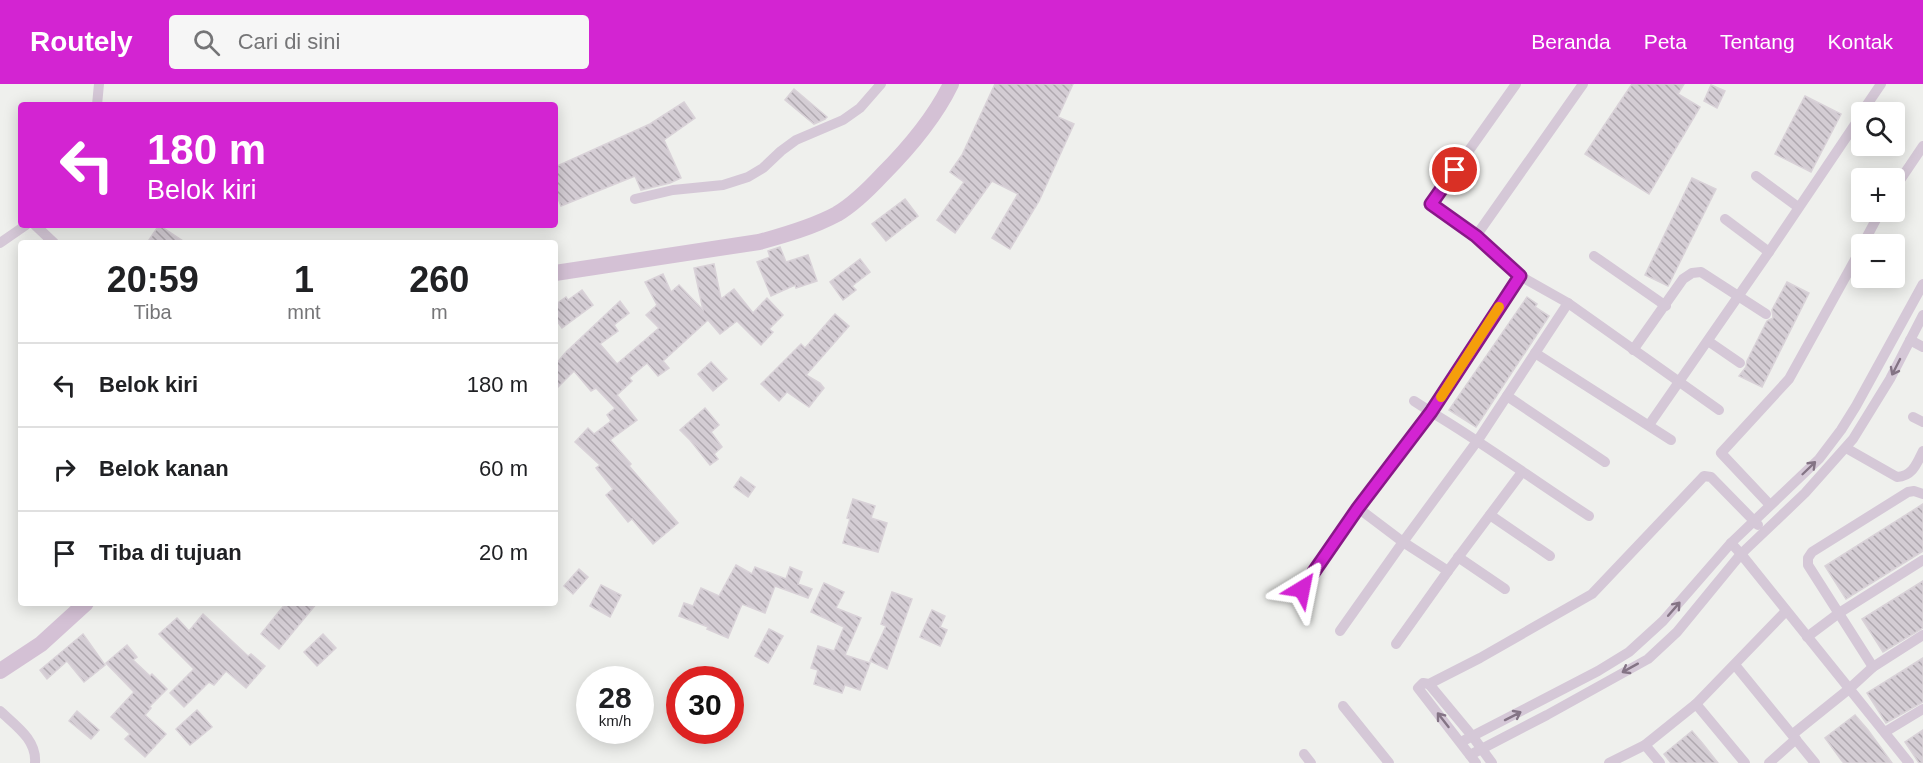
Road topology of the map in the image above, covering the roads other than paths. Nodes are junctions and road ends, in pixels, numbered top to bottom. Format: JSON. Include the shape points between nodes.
{"nodes":[{"id":1,"x":99,"y":84,"type":"edge"},
{"id":2,"x":881,"y":84,"type":"edge"},
{"id":3,"x":951,"y":84,"type":"edge"},
{"id":4,"x":1516,"y":84,"type":"edge"},
{"id":5,"x":1583,"y":84,"type":"edge"},
{"id":6,"x":1881,"y":84,"type":"edge"},
{"id":7,"x":97,"y":102,"type":"edge"},
{"id":8,"x":1869,"y":102,"type":"edge"},
{"id":9,"x":1851,"y":129,"type":"edge"},
{"id":10,"x":1923,"y":146,"type":"edge"},
{"id":11,"x":1905,"y":173,"type":"edge"},
{"id":12,"x":1756,"y":176,"type":"dead end"},
{"id":13,"x":635,"y":199,"type":"dead end"},
{"id":14,"x":1798,"y":207,"type":"junction"},
{"id":15,"x":1725,"y":219,"type":"dead end"},
{"id":16,"x":22,"y":228,"type":"edge"},
{"id":17,"x":38,"y":228,"type":"edge"},
{"id":18,"x":1476,"y":236,"type":"junction"},
{"id":19,"x":51,"y":240,"type":"edge"},
{"id":20,"x":0,"y":243,"type":"edge"},
{"id":21,"x":1769,"y":252,"type":"junction"},
{"id":22,"x":1594,"y":256,"type":"dead end"},
{"id":23,"x":1851,"y":266,"type":"edge"},
{"id":24,"x":558,"y":273,"type":"edge"},
{"id":25,"x":1520,"y":276,"type":"junction"},
{"id":26,"x":1923,"y":284,"type":"edge"},
{"id":27,"x":1739,"y":296,"type":"junction"},
{"id":28,"x":1568,"y":303,"type":"junction"},
{"id":29,"x":1666,"y":306,"type":"junction"},
{"id":30,"x":1766,"y":314,"type":"dead end"},
{"id":31,"x":1923,"y":315,"type":"edge"},
{"id":32,"x":1910,"y":340,"type":"junction"},
{"id":33,"x":1708,"y":341,"type":"junction"},
{"id":34,"x":1923,"y":347,"type":"edge"},
{"id":35,"x":1633,"y":350,"type":"junction"},
{"id":36,"x":1535,"y":353,"type":"junction"},
{"id":37,"x":1740,"y":363,"type":"dead end"},
{"id":38,"x":1679,"y":383,"type":"junction"},
{"id":39,"x":1507,"y":396,"type":"junction"},
{"id":40,"x":1414,"y":401,"type":"dead end"},
{"id":41,"x":1719,"y":410,"type":"dead end"},
{"id":42,"x":1431,"y":412,"type":"junction"},
{"id":43,"x":1649,"y":425,"type":"junction"},
{"id":44,"x":1479,"y":440,"type":"junction"},
{"id":45,"x":1671,"y":440,"type":"dead end"},
{"id":46,"x":1846,"y":448,"type":"junction"},
{"id":47,"x":1923,"y":451,"type":"edge"},
{"id":48,"x":1605,"y":462,"type":"dead end"},
{"id":49,"x":1522,"y":472,"type":"junction"},
{"id":50,"x":1923,"y":494,"type":"edge"},
{"id":51,"x":1770,"y":505,"type":"junction"},
{"id":52,"x":1358,"y":508,"type":"junction"},
{"id":53,"x":1490,"y":515,"type":"junction"},
{"id":54,"x":1589,"y":516,"type":"dead end"},
{"id":55,"x":1754,"y":521,"type":"junction"},
{"id":56,"x":1765,"y":531,"type":"junction"},
{"id":57,"x":1403,"y":542,"type":"junction"},
{"id":58,"x":1731,"y":543,"type":"junction"},
{"id":59,"x":1742,"y":554,"type":"junction"},
{"id":60,"x":1550,"y":556,"type":"dead end"},
{"id":61,"x":1458,"y":557,"type":"junction"},
{"id":62,"x":1923,"y":560,"type":"edge"},
{"id":63,"x":1448,"y":570,"type":"junction"},
{"id":64,"x":1302,"y":589,"type":"dead end"},
{"id":65,"x":1505,"y":589,"type":"dead end"},
{"id":66,"x":83,"y":606,"type":"edge"},
{"id":67,"x":1786,"y":611,"type":"junction"},
{"id":68,"x":1839,"y":613,"type":"junction"},
{"id":69,"x":1341,"y":631,"type":"dead end"},
{"id":70,"x":1923,"y":635,"type":"edge"},
{"id":71,"x":1807,"y":637,"type":"junction"},
{"id":72,"x":1396,"y":644,"type":"dead end"},
{"id":73,"x":1735,"y":665,"type":"junction"},
{"id":74,"x":1873,"y":667,"type":"junction"},
{"id":75,"x":0,"y":671,"type":"edge"},
{"id":76,"x":1429,"y":684,"type":"junction"},
{"id":77,"x":1849,"y":689,"type":"junction"},
{"id":78,"x":1696,"y":704,"type":"junction"},
{"id":79,"x":1343,"y":706,"type":"dead end"},
{"id":80,"x":1923,"y":709,"type":"edge"},
{"id":81,"x":0,"y":711,"type":"edge"},
{"id":82,"x":1885,"y":732,"type":"junction"},
{"id":83,"x":1795,"y":736,"type":"junction"},
{"id":84,"x":1473,"y":737,"type":"junction"},
{"id":85,"x":1461,"y":742,"type":"junction"},
{"id":86,"x":1645,"y":745,"type":"junction"},
{"id":87,"x":1480,"y":749,"type":"junction"},
{"id":88,"x":1382,"y":754,"type":"junction"},
{"id":89,"x":1473,"y":759,"type":"edge"},
{"id":90,"x":35,"y":763,"type":"edge"},
{"id":91,"x":1372,"y":763,"type":"edge"},
{"id":92,"x":1389,"y":763,"type":"edge"},
{"id":93,"x":1492,"y":763,"type":"edge"},
{"id":94,"x":1609,"y":763,"type":"edge"},
{"id":95,"x":1660,"y":763,"type":"edge"},
{"id":96,"x":1745,"y":763,"type":"edge"},
{"id":97,"x":1769,"y":763,"type":"edge"},
{"id":98,"x":1815,"y":763,"type":"edge"},
{"id":99,"x":1909,"y":763,"type":"edge"}],
"edges":[{"from":1,"to":7,"type":"street"},
{"from":2,"to":13,"type":"street","via":[[843,120],[796,140],[748,177],[723,185]]},
{"from":3,"to":24,"type":"street","via":[[903,155],[869,190],[836,214],[788,235],[759,242]]},
{"from":4,"to":18,"type":"street","via":[[1431,204]]},
{"from":5,"to":18,"type":"street"},
{"from":6,"to":8,"type":"street"},
{"from":9,"to":14,"type":"street"},
{"from":10,"to":11,"type":"street"},
{"from":12,"to":14,"type":"street"},
{"from":14,"to":21,"type":"street"},
{"from":15,"to":21,"type":"street"},
{"from":16,"to":20,"type":"street"},
{"from":17,"to":19,"type":"street"},
{"from":18,"to":25,"type":"street"},
{"from":21,"to":27,"type":"street"},
{"from":22,"to":29,"type":"street"},
{"from":23,"to":51,"type":"street","via":[[1789,379],[1721,453]]},
{"from":25,"to":28,"type":"street"},
{"from":25,"to":42,"type":"street"},
{"from":51,"to":26,"type":"street","one_way":true,"via":[[1819,459],[1841,430]]},
{"from":27,"to":29,"type":"street","via":[[1701,272],[1692,273],[1683,279]]},
{"from":27,"to":30,"type":"street"},
{"from":27,"to":33,"type":"street"},
{"from":28,"to":35,"type":"street"},
{"from":28,"to":36,"type":"street"},
{"from":29,"to":35,"type":"street"},
{"from":31,"to":32,"type":"street"},
{"from":32,"to":34,"type":"street"},
{"from":32,"to":46,"type":"street","one_way":true,"via":[[1872,411]]},
{"from":33,"to":37,"type":"street"},
{"from":33,"to":38,"type":"street"},
{"from":35,"to":38,"type":"street"},
{"from":36,"to":39,"type":"street"},
{"from":36,"to":43,"type":"street"},
{"from":38,"to":41,"type":"street"},
{"from":38,"to":43,"type":"street"},
{"from":39,"to":44,"type":"street"},
{"from":39,"to":48,"type":"street"},
{"from":40,"to":42,"type":"street"},
{"from":42,"to":44,"type":"street"},
{"from":42,"to":52,"type":"street"},
{"from":43,"to":45,"type":"street"},
{"from":44,"to":49,"type":"street"},
{"from":44,"to":57,"type":"street"},
{"from":46,"to":47,"type":"street","via":[[1897,477],[1913,471]]},
{"from":46,"to":56,"type":"street"},
{"from":49,"to":53,"type":"street"},
{"from":49,"to":54,"type":"street"},
{"from":50,"to":68,"type":"street","via":[[1908,492],[1812,552],[1808,565]]},
{"from":51,"to":55,"type":"street"},
{"from":52,"to":57,"type":"street"},
{"from":52,"to":64,"type":"street"},
{"from":53,"to":60,"type":"street"},
{"from":53,"to":61,"type":"street"},
{"from":55,"to":56,"type":"street"},
{"from":55,"to":58,"type":"street"},
{"from":55,"to":76,"type":"street","via":[[1711,477],[1704,476],[1592,594]]},
{"from":56,"to":59,"type":"street"},
{"from":57,"to":63,"type":"street"},
{"from":57,"to":69,"type":"street"},
{"from":58,"to":59,"type":"street"},
{"from":84,"to":58,"type":"street","one_way":true,"via":[[1629,652],[1664,621]]},
{"from":59,"to":67,"type":"street"},
{"from":59,"to":87,"type":"street","one_way":true,"via":[[1677,632],[1648,659]]},
{"from":61,"to":63,"type":"street"},
{"from":61,"to":65,"type":"street"},
{"from":62,"to":68,"type":"street"},
{"from":63,"to":72,"type":"street"},
{"from":66,"to":75,"type":"street","via":[[42,644]]},
{"from":67,"to":71,"type":"street"},
{"from":67,"to":73,"type":"street"},
{"from":68,"to":71,"type":"street"},
{"from":68,"to":74,"type":"street"},
{"from":70,"to":74,"type":"street"},
{"from":71,"to":77,"type":"street"},
{"from":73,"to":78,"type":"street"},
{"from":73,"to":83,"type":"street"},
{"from":74,"to":77,"type":"street"},
{"from":76,"to":84,"type":"street"},
{"from":85,"to":76,"type":"street","one_way":true,"via":[[1418,688]]},
{"from":77,"to":82,"type":"street"},
{"from":77,"to":83,"type":"street"},
{"from":78,"to":86,"type":"street"},
{"from":78,"to":96,"type":"street"},
{"from":79,"to":88,"type":"street"},
{"from":80,"to":82,"type":"street"},
{"from":81,"to":90,"type":"street","via":[[32,743]]},
{"from":82,"to":99,"type":"street"},
{"from":83,"to":97,"type":"street"},
{"from":83,"to":98,"type":"street"},
{"from":84,"to":85,"type":"street"},
{"from":84,"to":87,"type":"street"},
{"from":85,"to":89,"type":"street"},
{"from":86,"to":94,"type":"street"},
{"from":86,"to":95,"type":"street"},
{"from":87,"to":89,"type":"street"},
{"from":87,"to":93,"type":"street"},
{"from":88,"to":91,"type":"street"},
{"from":88,"to":92,"type":"street"}]}
